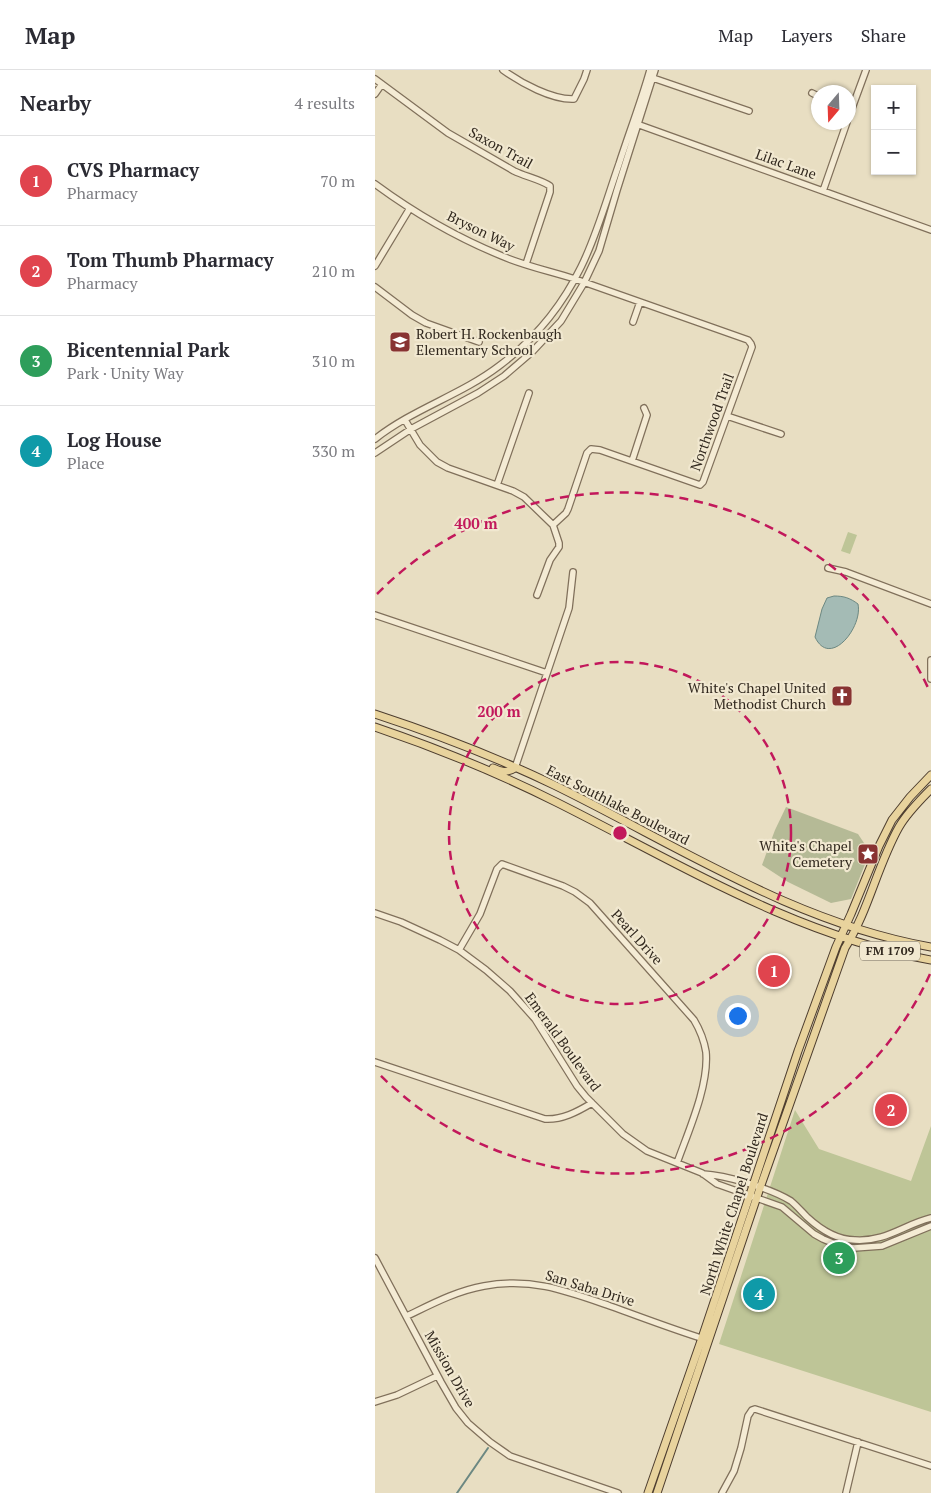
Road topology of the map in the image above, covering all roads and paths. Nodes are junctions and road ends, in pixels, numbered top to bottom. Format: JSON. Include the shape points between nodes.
{"nodes":[{"id":1,"x":503,"y":70,"type":"edge"},
{"id":2,"x":587,"y":70,"type":"edge"},
{"id":3,"x":649,"y":70,"type":"edge"},
{"id":4,"x":655,"y":70,"type":"edge"},
{"id":5,"x":866,"y":70,"type":"edge"},
{"id":6,"x":651,"y":78,"type":"junction"},
{"id":7,"x":375,"y":79,"type":"edge"},
{"id":8,"x":382,"y":84,"type":"junction"},
{"id":9,"x":375,"y":94,"type":"edge"},
{"id":10,"x":856,"y":95,"type":"edge"},
{"id":11,"x":749,"y":111,"type":"dead end"},
{"id":12,"x":635,"y":124,"type":"junction"},
{"id":13,"x":844,"y":130,"type":"edge"},
{"id":14,"x":618,"y":177,"type":"junction"},
{"id":15,"x":375,"y":184,"type":"edge"},
{"id":16,"x":823,"y":191,"type":"junction"},
{"id":17,"x":410,"y":208,"type":"junction"},
{"id":18,"x":931,"y":230,"type":"edge"},
{"id":19,"x":526,"y":264,"type":"junction"},
{"id":20,"x":375,"y":266,"type":"edge"},
{"id":21,"x":575,"y":279,"type":"junction"},
{"id":22,"x":585,"y":283,"type":"junction"},
{"id":23,"x":375,"y":287,"type":"edge"},
{"id":24,"x":640,"y":302,"type":"junction"},
{"id":25,"x":633,"y":322,"type":"dead end"},
{"id":26,"x":479,"y":342,"type":"dead end"},
{"id":27,"x":529,"y":393,"type":"dead end"},
{"id":28,"x":644,"y":408,"type":"dead end"},
{"id":29,"x":727,"y":416,"type":"junction"},
{"id":30,"x":405,"y":420,"type":"junction"},
{"id":31,"x":411,"y":429,"type":"junction"},
{"id":32,"x":781,"y":434,"type":"dead end"},
{"id":33,"x":375,"y":439,"type":"edge"},
{"id":34,"x":375,"y":453,"type":"edge"},
{"id":35,"x":632,"y":461,"type":"junction"},
{"id":36,"x":497,"y":485,"type":"junction"},
{"id":37,"x":553,"y":525,"type":"junction"},
{"id":38,"x":828,"y":568,"type":"dead end"},
{"id":39,"x":573,"y":572,"type":"dead end"},
{"id":40,"x":537,"y":595,"type":"dead end"},
{"id":41,"x":931,"y":604,"type":"edge"},
{"id":42,"x":375,"y":615,"type":"edge"},
{"id":43,"x":931,"y":660,"type":"edge"},
{"id":44,"x":547,"y":673,"type":"junction"},
{"id":45,"x":931,"y":679,"type":"edge"},
{"id":46,"x":375,"y":714,"type":"edge"},
{"id":47,"x":375,"y":728,"type":"edge"},
{"id":48,"x":464,"y":760,"type":"junction"},
{"id":49,"x":515,"y":768,"type":"junction"},
{"id":50,"x":931,"y":775,"type":"edge"},
{"id":51,"x":931,"y":789,"type":"edge"},
{"id":52,"x":711,"y":867,"type":"junction"},
{"id":53,"x":705,"y":878,"type":"junction"},
{"id":54,"x":375,"y":913,"type":"edge"},
{"id":55,"x":847,"y":925,"type":"junction"},
{"id":56,"x":855,"y":928,"type":"junction"},
{"id":57,"x":841,"y":937,"type":"junction"},
{"id":58,"x":850,"y":940,"type":"junction"},
{"id":59,"x":931,"y":947,"type":"edge"},
{"id":60,"x":459,"y":950,"type":"junction"},
{"id":61,"x":931,"y":960,"type":"edge"},
{"id":62,"x":375,"y":1062,"type":"edge"},
{"id":63,"x":592,"y":1103,"type":"junction"},
{"id":64,"x":677,"y":1163,"type":"junction"},
{"id":65,"x":703,"y":1174,"type":"junction"},
{"id":66,"x":757,"y":1187,"type":"junction"},
{"id":67,"x":754,"y":1196,"type":"junction"},
{"id":68,"x":931,"y":1218,"type":"edge"},
{"id":69,"x":931,"y":1226,"type":"edge"},
{"id":70,"x":855,"y":1240,"type":"junction"},
{"id":71,"x":854,"y":1248,"type":"junction"},
{"id":72,"x":375,"y":1258,"type":"edge"},
{"id":73,"x":407,"y":1316,"type":"junction"},
{"id":74,"x":705,"y":1339,"type":"junction"},
{"id":75,"x":437,"y":1376,"type":"junction"},
{"id":76,"x":375,"y":1402,"type":"edge"},
{"id":77,"x":858,"y":1442,"type":"junction"},
{"id":78,"x":931,"y":1466,"type":"edge"},
{"id":79,"x":619,"y":1493,"type":"edge"},
{"id":80,"x":648,"y":1493,"type":"edge"},
{"id":81,"x":657,"y":1493,"type":"edge"},
{"id":82,"x":722,"y":1493,"type":"edge"},
{"id":83,"x":846,"y":1493,"type":"edge"}],
"edges":[{"from":1,"to":2,"type":"street","via":[[551,96],[565,99],[574,99]]},
{"from":3,"to":6,"type":"street"},
{"from":4,"to":6,"type":"street"},
{"from":5,"to":10,"type":"street"},
{"from":6,"to":11,"type":"street"},
{"from":6,"to":12,"type":"street"},
{"from":7,"to":8,"type":"street","name":"Saxon Trail"},
{"from":8,"to":9,"type":"street"},
{"from":8,"to":19,"type":"street","name":"Saxon Trail","via":[[448,133],[508,168],[550,186]]},
{"from":12,"to":14,"type":"street"},
{"from":12,"to":16,"type":"street","name":"Lilac Lane"},
{"from":13,"to":16,"type":"street"},
{"from":14,"to":21,"type":"street"},
{"from":14,"to":22,"type":"street","via":[[599,251]]},
{"from":15,"to":17,"type":"street","name":"Bryson Way"},
{"from":16,"to":18,"type":"street","name":"Lilac Lane"},
{"from":17,"to":19,"type":"street","name":"Bryson Way","via":[[482,247]]},
{"from":17,"to":20,"type":"street"},
{"from":19,"to":21,"type":"street","name":"Bryson Way"},
{"from":21,"to":22,"type":"street","name":"Bryson Way"},
{"from":21,"to":30,"type":"street","via":[[533,337],[500,365]]},
{"from":22,"to":24,"type":"street","name":"Northwood Trail"},
{"from":22,"to":31,"type":"street","via":[[561,321],[519,364],[478,393]]},
{"from":23,"to":26,"type":"street","via":[[426,323]]},
{"from":24,"to":25,"type":"street"},
{"from":24,"to":29,"type":"street","name":"Northwood Trail","via":[[748,340],[752,347]]},
{"from":27,"to":36,"type":"street"},
{"from":28,"to":35,"type":"street","via":[[647,415]]},
{"from":29,"to":32,"type":"street"},
{"from":29,"to":35,"type":"street","name":"Northwood Trail","via":[[700,485]]},
{"from":30,"to":31,"type":"street"},
{"from":30,"to":33,"type":"street"},
{"from":31,"to":34,"type":"street"},
{"from":31,"to":36,"type":"street","via":[[437,462]]},
{"from":35,"to":37,"type":"street","name":"Northwood Trail","via":[[591,449],[566,513]]},
{"from":36,"to":37,"type":"street","via":[[524,497]]},
{"from":37,"to":40,"type":"street","via":[[559,547],[550,560]]},
{"from":38,"to":41,"type":"street"},
{"from":39,"to":44,"type":"street","via":[[569,608]]},
{"from":42,"to":44,"type":"street"},
{"from":43,"to":45,"type":"street"},
{"from":44,"to":49,"type":"street"},
{"from":46,"to":49,"type":"main road","name":"East Southlake Boulevard","number":"FM 1709"},
{"from":47,"to":48,"type":"main road","name":"East Southlake Boulevard","number":"FM 1709"},
{"from":48,"to":49,"type":"main road","via":[[501,772]]},
{"from":48,"to":53,"type":"main road","name":"East Southlake Boulevard","number":"FM 1709","via":[[556,802]]},
{"from":49,"to":52,"type":"main road","name":"East Southlake Boulevard","number":"FM 1709"},
{"from":50,"to":55,"type":"main road","name":"North White Chapel Boulevard","via":[[892,820]]},
{"from":51,"to":56,"type":"main road","name":"North White Chapel Boulevard","via":[[900,825]]},
{"from":52,"to":53,"type":"main road"},
{"from":52,"to":55,"type":"main road","name":"East Southlake Boulevard","number":"FM 1709","via":[[775,898]]},
{"from":53,"to":57,"type":"main road","name":"East Southlake Boulevard","number":"FM 1709","via":[[786,917]]},
{"from":54,"to":60,"type":"street","name":"Emerald Boulevard"},
{"from":55,"to":56,"type":"main road","number":"FM 1709"},
{"from":55,"to":57,"type":"main road","name":"North White Chapel Boulevard"},
{"from":56,"to":58,"type":"main road","name":"North White Chapel Boulevard"},
{"from":56,"to":59,"type":"main road","number":"FM 1709"},
{"from":57,"to":58,"type":"main road","number":"FM 1709"},
{"from":57,"to":66,"type":"main road","name":"North White Chapel Boulevard","via":[[814,1005]]},
{"from":58,"to":61,"type":"main road","number":"FM 1709"},
{"from":58,"to":66,"type":"main road","name":"North White Chapel Boulevard"},
{"from":60,"to":63,"type":"street","name":"Emerald Boulevard","via":[[519,1000]]},
{"from":60,"to":64,"type":"street","name":"Pearl Drive","via":[[480,914],[501,864],[563,886],[590,904],[694,1020],[703,1039],[706,1061],[703,1085]]},
{"from":62,"to":63,"type":"street","via":[[545,1118],[560,1118]]},
{"from":63,"to":64,"type":"street","name":"Emerald Boulevard","via":[[634,1142]]},
{"from":64,"to":65,"type":"street","name":"Emerald Boulevard"},
{"from":65,"to":66,"type":"street","name":"Emerald Boulevard","via":[[719,1175]]},
{"from":65,"to":67,"type":"street","name":"Emerald Boulevard","via":[[717,1184]]},
{"from":66,"to":67,"type":"main road","name":"North White Chapel Boulevard"},
{"from":66,"to":70,"type":"street","name":"Emerald Boulevard","via":[[791,1202],[826,1231]]},
{"from":67,"to":71,"type":"street","name":"Emerald Boulevard","via":[[782,1207],[823,1239]]},
{"from":67,"to":74,"type":"main road","name":"North White Chapel Boulevard"},
{"from":68,"to":70,"type":"street","via":[[873,1240]]},
{"from":69,"to":71,"type":"street","name":"Emerald Boulevard","via":[[882,1246]]},
{"from":70,"to":71,"type":"street"},
{"from":72,"to":73,"type":"street","name":"Mission Drive"},
{"from":73,"to":74,"type":"street","name":"San Saba Drive","via":[[449,1295],[474,1288],[528,1283],[554,1288]]},
{"from":73,"to":75,"type":"street","name":"Mission Drive"},
{"from":74,"to":80,"type":"main road","name":"North White Chapel Boulevard"},
{"from":74,"to":81,"type":"main road","name":"North White Chapel Boulevard"},
{"from":75,"to":76,"type":"street"},
{"from":75,"to":79,"type":"street","name":"Mission Drive","via":[[468,1423],[501,1450],[518,1459]]},
{"from":77,"to":78,"type":"street"},
{"from":77,"to":82,"type":"street","via":[[758,1409],[752,1410],[734,1471]]},
{"from":77,"to":83,"type":"street"}]}
